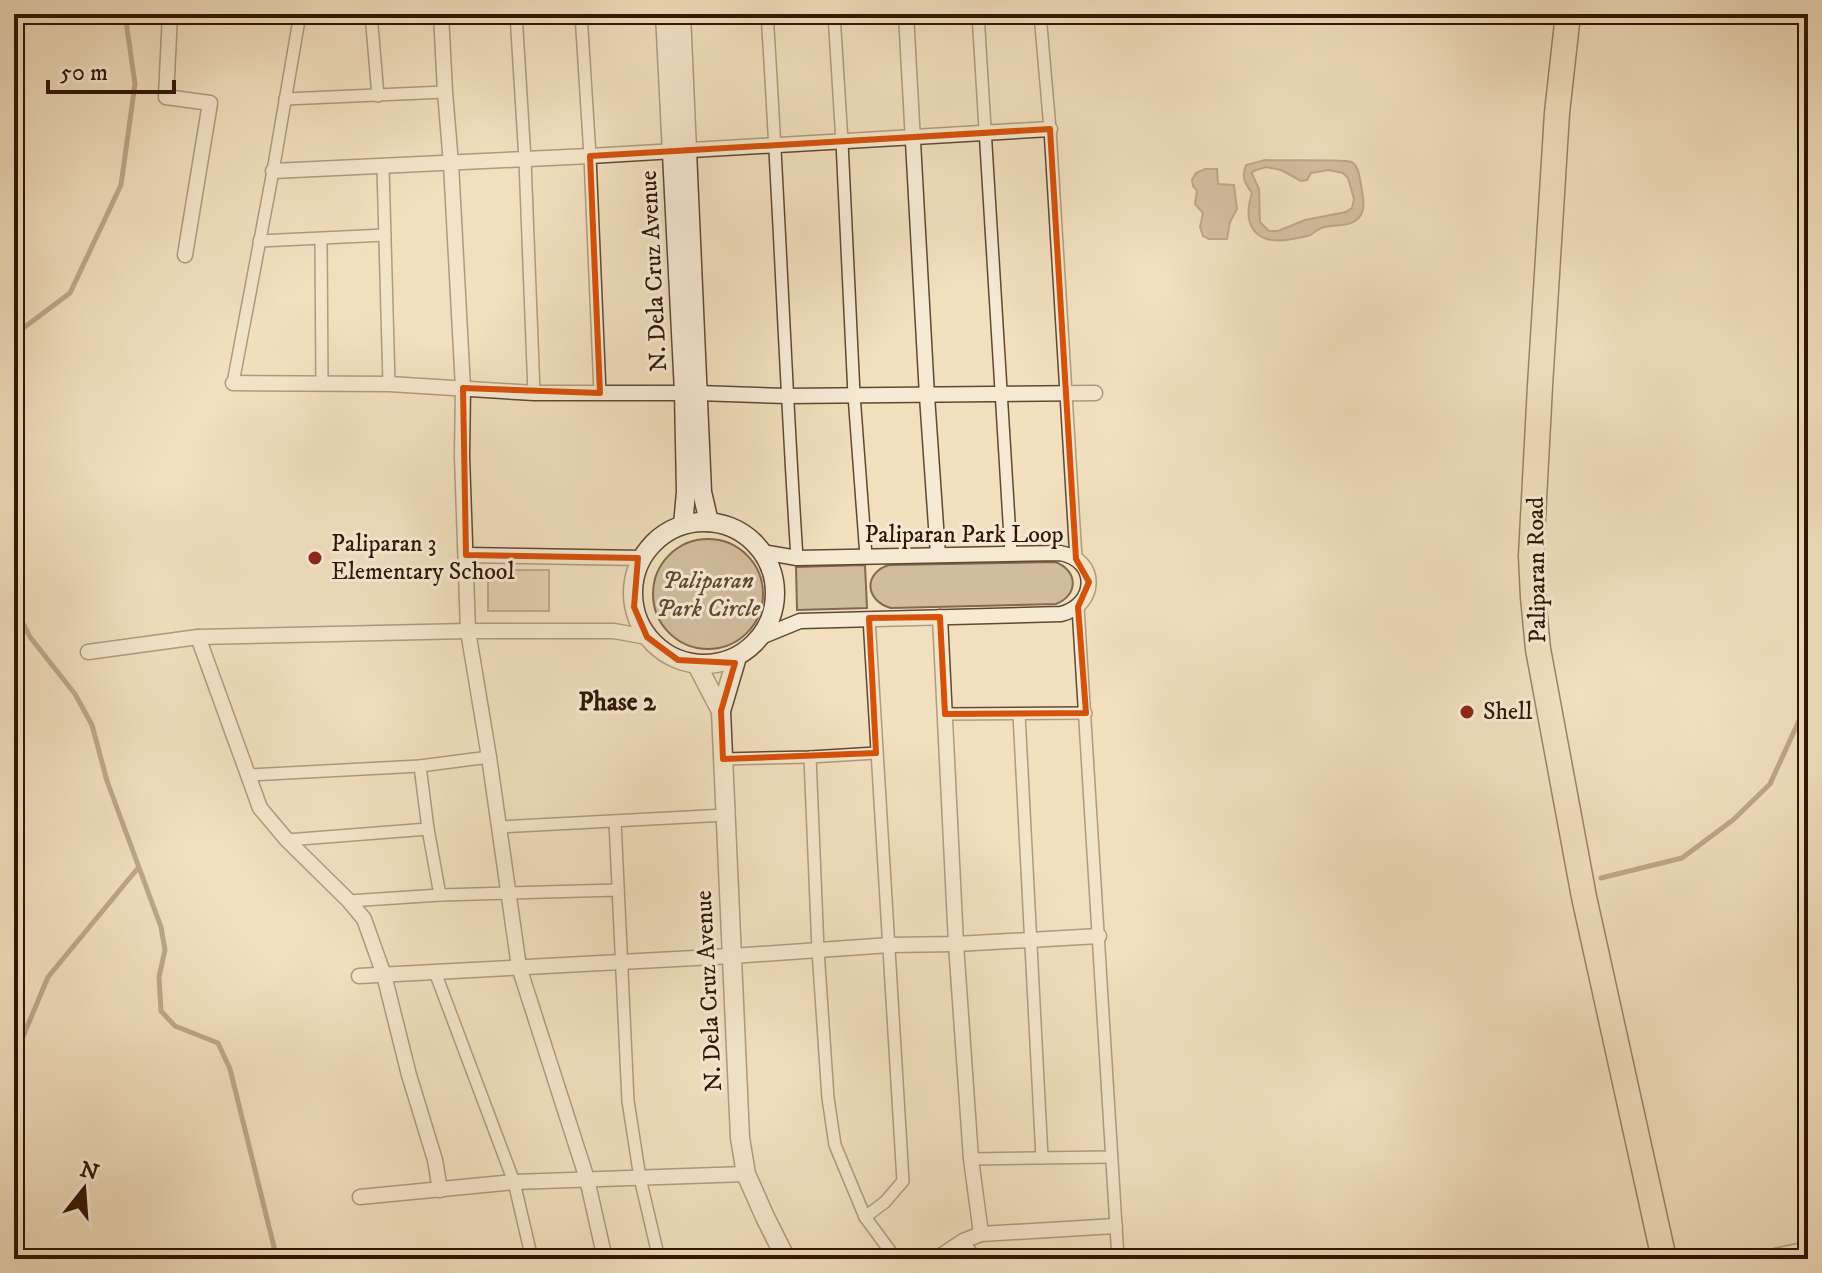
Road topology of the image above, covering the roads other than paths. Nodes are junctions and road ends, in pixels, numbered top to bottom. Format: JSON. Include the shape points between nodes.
{"nodes":[{"id":1,"x":170,"y":14,"type":"edge"},
{"id":2,"x":300,"y":14,"type":"edge"},
{"id":3,"x":371,"y":14,"type":"edge"},
{"id":4,"x":441,"y":14,"type":"edge"},
{"id":5,"x":516,"y":14,"type":"edge"},
{"id":6,"x":581,"y":14,"type":"edge"},
{"id":7,"x":665,"y":14,"type":"edge"},
{"id":8,"x":681,"y":14,"type":"edge"},
{"id":9,"x":767,"y":14,"type":"edge"},
{"id":10,"x":834,"y":14,"type":"edge"},
{"id":11,"x":906,"y":14,"type":"edge"},
{"id":12,"x":978,"y":14,"type":"edge"},
{"id":13,"x":1040,"y":14,"type":"edge"},
{"id":14,"x":1568,"y":14,"type":"edge"},
{"id":15,"x":445,"y":92,"type":"junction"},
{"id":16,"x":378,"y":96,"type":"junction"},
{"id":17,"x":285,"y":99,"type":"junction"},
{"id":18,"x":1050,"y":129,"type":"junction"},
{"id":19,"x":986,"y":133,"type":"junction"},
{"id":20,"x":912,"y":137,"type":"junction"},
{"id":21,"x":842,"y":142,"type":"junction"},
{"id":22,"x":776,"y":146,"type":"junction"},
{"id":23,"x":680,"y":151,"type":"junction"},
{"id":24,"x":590,"y":156,"type":"junction"},
{"id":25,"x":525,"y":160,"type":"junction"},
{"id":26,"x":451,"y":164,"type":"junction"},
{"id":27,"x":383,"y":167,"type":"junction"},
{"id":28,"x":273,"y":171,"type":"junction"},
{"id":29,"x":385,"y":235,"type":"junction"},
{"id":30,"x":321,"y":239,"type":"junction"},
{"id":31,"x":259,"y":241,"type":"junction"},
{"id":32,"x":185,"y":255,"type":"dead end"},
{"id":33,"x":233,"y":383,"type":"joint"},
{"id":34,"x":322,"y":384,"type":"junction"},
{"id":35,"x":389,"y":384,"type":"junction"},
{"id":36,"x":463,"y":388,"type":"junction"},
{"id":37,"x":691,"y":392,"type":"junction"},
{"id":38,"x":534,"y":393,"type":"junction"},
{"id":39,"x":600,"y":393,"type":"junction"},
{"id":40,"x":1001,"y":393,"type":"junction"},
{"id":41,"x":1066,"y":393,"type":"junction"},
{"id":42,"x":1095,"y":393,"type":"dead end"},
{"id":43,"x":854,"y":395,"type":"junction"},
{"id":44,"x":786,"y":396,"type":"junction"},
{"id":45,"x":927,"y":396,"type":"junction"},
{"id":46,"x":709,"y":522,"type":"junction"},
{"id":47,"x":683,"y":525,"type":"junction"},
{"id":48,"x":762,"y":552,"type":"junction"},
{"id":49,"x":1011,"y":554,"type":"junction"},
{"id":50,"x":466,"y":555,"type":"junction"},
{"id":51,"x":938,"y":555,"type":"junction"},
{"id":52,"x":866,"y":556,"type":"junction"},
{"id":53,"x":641,"y":558,"type":"junction"},
{"id":54,"x":797,"y":558,"type":"junction"},
{"id":55,"x":1076,"y":559,"type":"junction"},
{"id":56,"x":1078,"y":607,"type":"junction"},
{"id":57,"x":940,"y":617,"type":"junction"},
{"id":58,"x":869,"y":618,"type":"junction"},
{"id":59,"x":468,"y":631,"type":"junction"},
{"id":60,"x":198,"y":637,"type":"junction"},
{"id":61,"x":647,"y":637,"type":"junction"},
{"id":62,"x":761,"y":637,"type":"junction"},
{"id":63,"x":88,"y":652,"type":"dead end"},
{"id":64,"x":737,"y":657,"type":"junction"},
{"id":65,"x":697,"y":665,"type":"junction"},
{"id":66,"x":721,"y":711,"type":"junction"},
{"id":67,"x":1086,"y":713,"type":"junction"},
{"id":68,"x":945,"y":714,"type":"junction"},
{"id":69,"x":1019,"y":714,"type":"junction"},
{"id":70,"x":876,"y":753,"type":"junction"},
{"id":71,"x":489,"y":757,"type":"junction"},
{"id":72,"x":810,"y":757,"type":"junction"},
{"id":73,"x":723,"y":759,"type":"junction"},
{"id":74,"x":420,"y":766,"type":"junction"},
{"id":75,"x":249,"y":775,"type":"junction"},
{"id":76,"x":726,"y":815,"type":"junction"},
{"id":77,"x":615,"y":821,"type":"junction"},
{"id":78,"x":500,"y":827,"type":"junction"},
{"id":79,"x":428,"y":829,"type":"junction"},
{"id":80,"x":287,"y":840,"type":"junction"},
{"id":81,"x":618,"y":890,"type":"junction"},
{"id":82,"x":510,"y":893,"type":"junction"},
{"id":83,"x":440,"y":895,"type":"junction"},
{"id":84,"x":349,"y":901,"type":"junction"},
{"id":85,"x":1099,"y":936,"type":"junction"},
{"id":86,"x":1030,"y":940,"type":"junction"},
{"id":87,"x":956,"y":944,"type":"junction"},
{"id":88,"x":890,"y":945,"type":"junction"},
{"id":89,"x":818,"y":950,"type":"junction"},
{"id":90,"x":732,"y":956,"type":"junction"},
{"id":91,"x":620,"y":962,"type":"junction"},
{"id":92,"x":519,"y":967,"type":"junction"},
{"id":93,"x":435,"y":972,"type":"junction"},
{"id":94,"x":384,"y":975,"type":"junction"},
{"id":95,"x":359,"y":976,"type":"dead end"},
{"id":96,"x":1111,"y":1157,"type":"junction"},
{"id":97,"x":1042,"y":1158,"type":"junction"},
{"id":98,"x":971,"y":1159,"type":"junction"},
{"id":99,"x":746,"y":1174,"type":"junction"},
{"id":100,"x":640,"y":1178,"type":"junction"},
{"id":101,"x":587,"y":1179,"type":"junction"},
{"id":102,"x":514,"y":1182,"type":"junction"},
{"id":103,"x":440,"y":1190,"type":"junction"},
{"id":104,"x":360,"y":1197,"type":"dead end"},
{"id":105,"x":865,"y":1217,"type":"junction"},
{"id":106,"x":1115,"y":1226,"type":"junction"},
{"id":107,"x":981,"y":1234,"type":"junction"},
{"id":108,"x":963,"y":1241,"type":"junction"},
{"id":109,"x":1808,"y":1251,"type":"edge"},
{"id":110,"x":532,"y":1259,"type":"edge"},
{"id":111,"x":605,"y":1259,"type":"edge"},
{"id":112,"x":659,"y":1259,"type":"edge"},
{"id":113,"x":786,"y":1259,"type":"edge"},
{"id":114,"x":896,"y":1259,"type":"edge"},
{"id":115,"x":936,"y":1259,"type":"edge"},
{"id":116,"x":976,"y":1259,"type":"edge"},
{"id":117,"x":1118,"y":1259,"type":"edge"},
{"id":118,"x":1664,"y":1259,"type":"edge"},
{"id":119,"x":1771,"y":1259,"type":"edge"}],
"edges":[{"from":1,"to":32,"type":"street","via":[[166,97],[210,103]]},
{"from":2,"to":17,"type":"street"},
{"from":3,"to":16,"type":"street"},
{"from":4,"to":15,"type":"street"},
{"from":5,"to":25,"type":"street"},
{"from":6,"to":24,"type":"street"},
{"from":7,"to":23,"type":"street","name":"N. Dela Cruz Avenue"},
{"from":8,"to":23,"type":"street","name":"N. Dela Cruz Avenue"},
{"from":9,"to":22,"type":"street"},
{"from":10,"to":21,"type":"street"},
{"from":11,"to":20,"type":"street"},
{"from":12,"to":19,"type":"street"},
{"from":13,"to":18,"type":"street"},
{"from":14,"to":118,"type":"main road","name":"Paliparan Road","via":[[1541,370],[1533,597],[1584,897]]},
{"from":15,"to":16,"type":"street"},
{"from":15,"to":26,"type":"street"},
{"from":16,"to":17,"type":"street"},
{"from":17,"to":28,"type":"street"},
{"from":18,"to":19,"type":"street"},
{"from":18,"to":41,"type":"street"},
{"from":19,"to":20,"type":"street"},
{"from":19,"to":40,"type":"street"},
{"from":20,"to":21,"type":"street"},
{"from":20,"to":45,"type":"street"},
{"from":21,"to":22,"type":"street"},
{"from":21,"to":43,"type":"street"},
{"from":22,"to":23,"type":"street"},
{"from":22,"to":44,"type":"street"},
{"from":23,"to":24,"type":"street"},
{"from":23,"to":37,"type":"street","name":"N. Dela Cruz Avenue"},
{"from":24,"to":25,"type":"street"},
{"from":24,"to":39,"type":"street"},
{"from":25,"to":26,"type":"street"},
{"from":25,"to":38,"type":"street"},
{"from":26,"to":27,"type":"street"},
{"from":26,"to":36,"type":"street"},
{"from":27,"to":28,"type":"street"},
{"from":27,"to":29,"type":"street"},
{"from":28,"to":31,"type":"street"},
{"from":29,"to":30,"type":"street"},
{"from":29,"to":35,"type":"street"},
{"from":30,"to":31,"type":"street"},
{"from":30,"to":34,"type":"street"},
{"from":31,"to":33,"type":"street"},
{"from":33,"to":34,"type":"street"},
{"from":34,"to":35,"type":"street"},
{"from":35,"to":36,"type":"street"},
{"from":36,"to":38,"type":"street"},
{"from":36,"to":50,"type":"street"},
{"from":37,"to":39,"type":"street"},
{"from":37,"to":44,"type":"street"},
{"from":37,"to":46,"type":"street","name":"N. Dela Cruz Avenue"},
{"from":37,"to":47,"type":"street","name":"N. Dela Cruz Avenue"},
{"from":38,"to":39,"type":"street"},
{"from":40,"to":41,"type":"street"},
{"from":40,"to":45,"type":"street"},
{"from":40,"to":49,"type":"street"},
{"from":41,"to":42,"type":"street"},
{"from":41,"to":55,"type":"street"},
{"from":43,"to":44,"type":"street"},
{"from":43,"to":45,"type":"street"},
{"from":43,"to":52,"type":"street"},
{"from":44,"to":54,"type":"street"},
{"from":45,"to":51,"type":"street"},
{"from":46,"to":47,"type":"street"},
{"from":46,"to":48,"type":"street","via":[[739,531]]},
{"from":47,"to":53,"type":"street","via":[[667,532]]},
{"from":48,"to":54,"type":"street","name":"Paliparan Park Loop"},
{"from":48,"to":62,"type":"street","via":[[776,595]]},
{"from":49,"to":51,"type":"street","name":"Paliparan Park Loop"},
{"from":49,"to":55,"type":"street","name":"Paliparan Park Loop","via":[[1060,553]]},
{"from":50,"to":53,"type":"street"},
{"from":50,"to":59,"type":"street"},
{"from":51,"to":52,"type":"street","name":"Paliparan Park Loop"},
{"from":52,"to":54,"type":"street","name":"Paliparan Park Loop"},
{"from":53,"to":61,"type":"street","via":[[632,590]]},
{"from":55,"to":56,"type":"street","name":"Paliparan Park Loop","via":[[1089,582]]},
{"from":56,"to":57,"type":"street","via":[[1061,614]]},
{"from":56,"to":67,"type":"street"},
{"from":57,"to":58,"type":"street"},
{"from":57,"to":68,"type":"street"},
{"from":58,"to":62,"type":"street","via":[[800,621]]},
{"from":58,"to":70,"type":"street"},
{"from":59,"to":60,"type":"street"},
{"from":59,"to":61,"type":"street","via":[[614,631]]},
{"from":59,"to":71,"type":"street"},
{"from":60,"to":63,"type":"street"},
{"from":60,"to":75,"type":"street"},
{"from":61,"to":65,"type":"street","via":[[661,651]]},
{"from":62,"to":64,"type":"street"},
{"from":64,"to":65,"type":"street"},
{"from":64,"to":66,"type":"street","name":"N. Dela Cruz Avenue"},
{"from":65,"to":66,"type":"street","name":"N. Dela Cruz Avenue"},
{"from":66,"to":73,"type":"street","name":"N. Dela Cruz Avenue"},
{"from":67,"to":69,"type":"street"},
{"from":67,"to":85,"type":"street"},
{"from":68,"to":69,"type":"street"},
{"from":68,"to":87,"type":"street"},
{"from":69,"to":86,"type":"street"},
{"from":70,"to":72,"type":"street"},
{"from":70,"to":88,"type":"street"},
{"from":71,"to":74,"type":"street"},
{"from":71,"to":78,"type":"street"},
{"from":72,"to":73,"type":"street"},
{"from":72,"to":89,"type":"street"},
{"from":73,"to":76,"type":"street","name":"N. Dela Cruz Avenue"},
{"from":74,"to":75,"type":"street"},
{"from":74,"to":79,"type":"street"},
{"from":75,"to":80,"type":"street","via":[[260,808]]},
{"from":76,"to":77,"type":"street"},
{"from":76,"to":90,"type":"street","name":"N. Dela Cruz Avenue"},
{"from":77,"to":78,"type":"street"},
{"from":77,"to":81,"type":"street"},
{"from":78,"to":82,"type":"street"},
{"from":79,"to":80,"type":"street"},
{"from":79,"to":83,"type":"street"},
{"from":80,"to":84,"type":"street"},
{"from":81,"to":82,"type":"street"},
{"from":81,"to":91,"type":"street"},
{"from":82,"to":83,"type":"street"},
{"from":82,"to":92,"type":"street"},
{"from":83,"to":84,"type":"street"},
{"from":84,"to":94,"type":"street","via":[[364,919]]},
{"from":85,"to":86,"type":"street"},
{"from":85,"to":96,"type":"street"},
{"from":86,"to":87,"type":"street"},
{"from":86,"to":97,"type":"street"},
{"from":87,"to":88,"type":"street"},
{"from":87,"to":98,"type":"street"},
{"from":88,"to":89,"type":"street"},
{"from":88,"to":105,"type":"street","via":[[903,1181]]},
{"from":89,"to":90,"type":"street"},
{"from":89,"to":105,"type":"street","via":[[835,1145]]},
{"from":90,"to":91,"type":"street"},
{"from":90,"to":99,"type":"street","name":"N. Dela Cruz Avenue"},
{"from":91,"to":92,"type":"street"},
{"from":91,"to":100,"type":"street","via":[[628,1101]]},
{"from":92,"to":93,"type":"street"},
{"from":92,"to":101,"type":"street"},
{"from":93,"to":94,"type":"street"},
{"from":93,"to":102,"type":"street"},
{"from":94,"to":95,"type":"street"},
{"from":94,"to":103,"type":"street"},
{"from":96,"to":97,"type":"street"},
{"from":96,"to":106,"type":"street"},
{"from":97,"to":98,"type":"street"},
{"from":98,"to":107,"type":"street"},
{"from":99,"to":100,"type":"street"},
{"from":99,"to":113,"type":"street","name":"N. Dela Cruz Avenue"},
{"from":100,"to":101,"type":"street"},
{"from":100,"to":112,"type":"street"},
{"from":101,"to":102,"type":"street"},
{"from":101,"to":111,"type":"street"},
{"from":102,"to":103,"type":"street"},
{"from":102,"to":110,"type":"street"},
{"from":103,"to":104,"type":"street"},
{"from":105,"to":114,"type":"street"},
{"from":106,"to":107,"type":"street"},
{"from":106,"to":117,"type":"street"},
{"from":107,"to":108,"type":"street"},
{"from":108,"to":115,"type":"street"},
{"from":108,"to":116,"type":"street"},
{"from":109,"to":119,"type":"street"}]}
